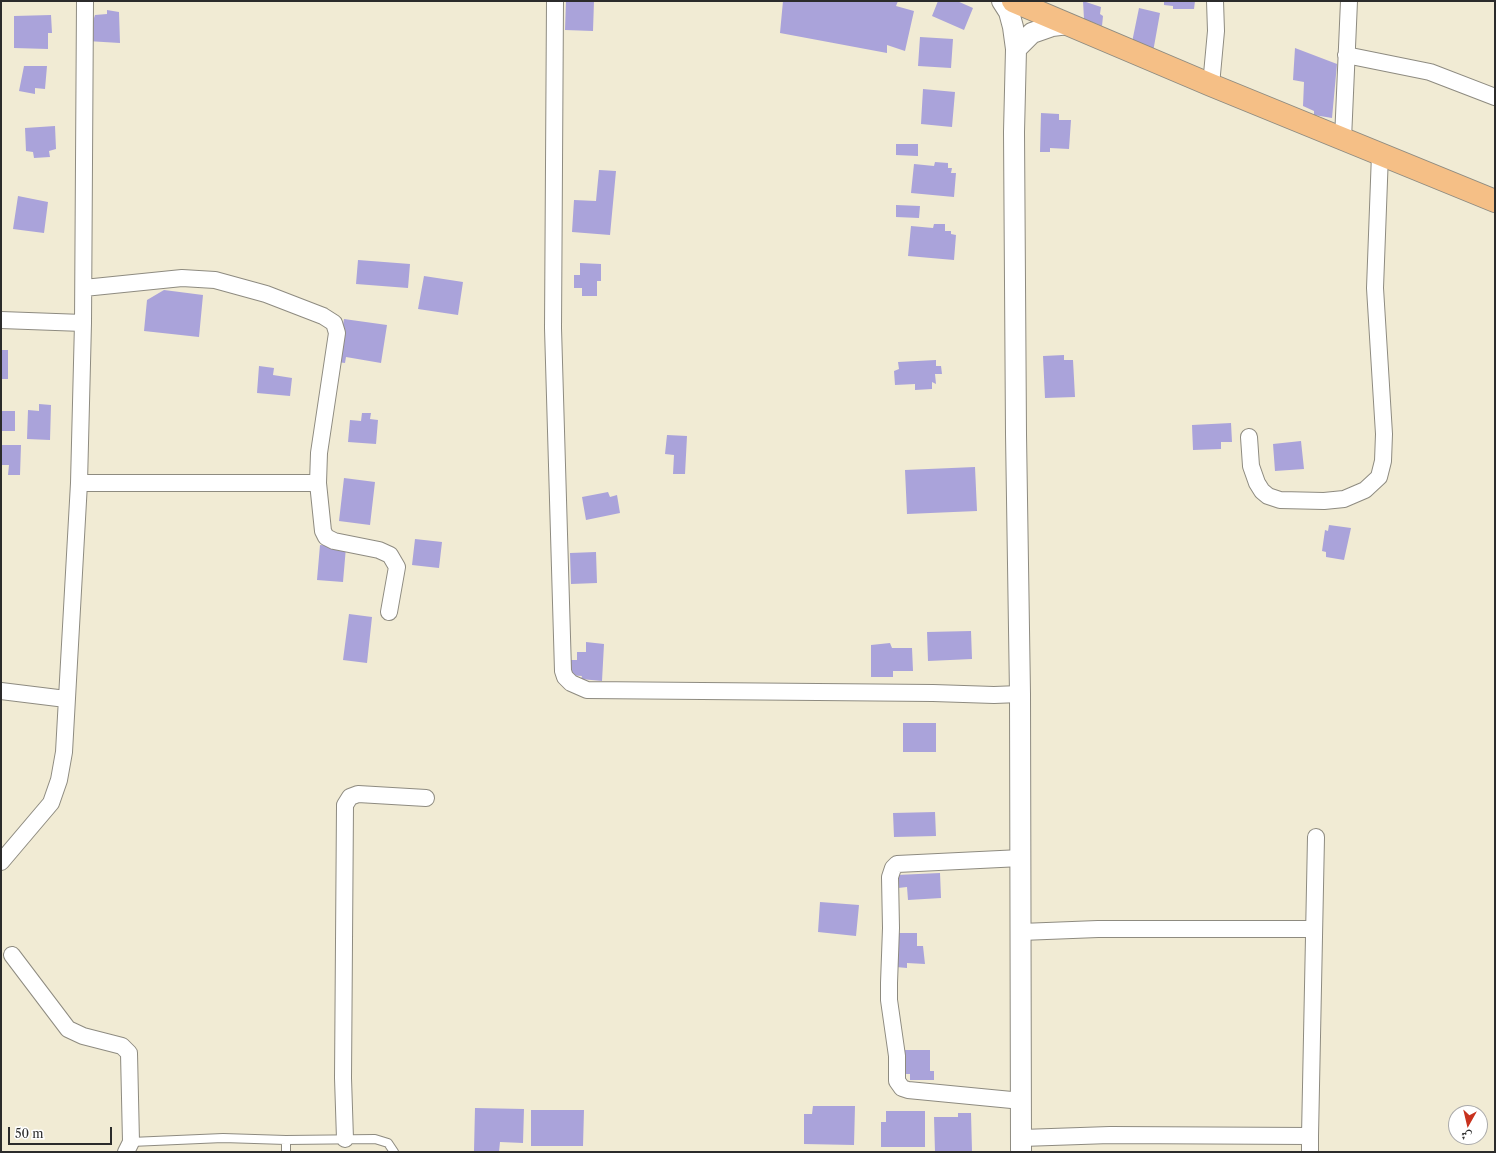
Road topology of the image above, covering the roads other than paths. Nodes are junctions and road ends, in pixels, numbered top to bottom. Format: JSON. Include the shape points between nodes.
{"nodes":[{"id":1,"x":85,"y":1,"type":"edge"},
{"id":2,"x":555,"y":1,"type":"edge"},
{"id":3,"x":1002,"y":1,"type":"edge"},
{"id":4,"x":1215,"y":1,"type":"edge"},
{"id":5,"x":1349,"y":1,"type":"edge"},
{"id":6,"x":1022,"y":3,"type":"edge"},
{"id":7,"x":1068,"y":24,"type":"junction"},
{"id":8,"x":1016,"y":49,"type":"junction"},
{"id":9,"x":1346,"y":55,"type":"junction"},
{"id":10,"x":1211,"y":85,"type":"junction"},
{"id":11,"x":1495,"y":97,"type":"edge"},
{"id":12,"x":1343,"y":139,"type":"junction"},
{"id":13,"x":1380,"y":154,"type":"junction"},
{"id":14,"x":1495,"y":201,"type":"edge"},
{"id":15,"x":84,"y":288,"type":"junction"},
{"id":16,"x":1,"y":320,"type":"edge"},
{"id":17,"x":84,"y":323,"type":"junction"},
{"id":18,"x":1249,"y":437,"type":"dead end"},
{"id":19,"x":79,"y":483,"type":"junction"},
{"id":20,"x":318,"y":483,"type":"junction"},
{"id":21,"x":389,"y":612,"type":"dead end"},
{"id":22,"x":1,"y":691,"type":"edge"},
{"id":23,"x":1020,"y":694,"type":"junction"},
{"id":24,"x":66,"y":698,"type":"junction"},
{"id":25,"x":426,"y":798,"type":"dead end"},
{"id":26,"x":1316,"y":837,"type":"dead end"},
{"id":27,"x":1021,"y":858,"type":"junction"},
{"id":28,"x":1,"y":862,"type":"edge"},
{"id":29,"x":1314,"y":929,"type":"junction"},
{"id":30,"x":1022,"y":932,"type":"junction"},
{"id":31,"x":12,"y":955,"type":"dead end"},
{"id":32,"x":1022,"y":1101,"type":"junction"},
{"id":33,"x":345,"y":1139,"type":"junction"},
{"id":34,"x":286,"y":1140,"type":"junction"},
{"id":35,"x":1310,"y":1144,"type":"edge"},
{"id":36,"x":1022,"y":1145,"type":"edge"},
{"id":37,"x":129,"y":1147,"type":"edge"},
{"id":38,"x":286,"y":1152,"type":"edge"},
{"id":39,"x":394,"y":1152,"type":"edge"}],
"edges":[{"from":1,"to":15,"type":"street"},
{"from":2,"to":23,"type":"street","via":[[553,328],[565,677],[570,683],[587,690]]},
{"from":3,"to":8,"type":"street","via":[[1009,12]]},
{"from":4,"to":10,"type":"street","via":[[1216,31]]},
{"from":5,"to":9,"type":"street"},
{"from":6,"to":7,"type":"main road"},
{"from":7,"to":8,"type":"street","via":[[1032,33]]},
{"from":7,"to":10,"type":"main road"},
{"from":8,"to":23,"type":"street","via":[[1014,132]]},
{"from":9,"to":11,"type":"street","via":[[1430,72]]},
{"from":9,"to":12,"type":"street"},
{"from":10,"to":12,"type":"main road"},
{"from":12,"to":13,"type":"main road"},
{"from":13,"to":14,"type":"main road"},
{"from":13,"to":18,"type":"street","via":[[1375,288],[1384,434],[1383,461],[1379,477],[1366,490],[1344,499],[1280,500],[1268,496],[1257,483],[1251,466]]},
{"from":15,"to":17,"type":"street"},
{"from":15,"to":20,"type":"street","via":[[182,278],[215,280],[266,294],[323,316],[334,323],[337,334],[319,453]]},
{"from":16,"to":17,"type":"street"},
{"from":17,"to":19,"type":"street"},
{"from":19,"to":20,"type":"street"},
{"from":19,"to":24,"type":"street"},
{"from":20,"to":21,"type":"street","via":[[323,531],[326,537],[390,555],[397,567]]},
{"from":22,"to":24,"type":"street"},
{"from":23,"to":27,"type":"street"},
{"from":24,"to":28,"type":"street","via":[[60,780],[51,803]]},
{"from":25,"to":33,"type":"street","via":[[358,794],[350,797],[345,805]]},
{"from":26,"to":29,"type":"street"},
{"from":27,"to":30,"type":"street"},
{"from":27,"to":32,"type":"street","via":[[897,864],[893,868],[890,877],[889,1000],[898,1056],[898,1082],[902,1088]]},
{"from":29,"to":30,"type":"street","via":[[1098,929]]},
{"from":29,"to":35,"type":"street"},
{"from":30,"to":32,"type":"street"},
{"from":31,"to":37,"type":"street","via":[[68,1029],[83,1036],[122,1046],[129,1053]]},
{"from":32,"to":36,"type":"street"},
{"from":33,"to":34,"type":"lane"},
{"from":33,"to":39,"type":"lane","via":[[375,1138],[388,1143]]},
{"from":34,"to":37,"type":"lane","via":[[223,1138]]},
{"from":34,"to":38,"type":"lane"},
{"from":35,"to":36,"type":"street","via":[[1110,1135]]}]}
